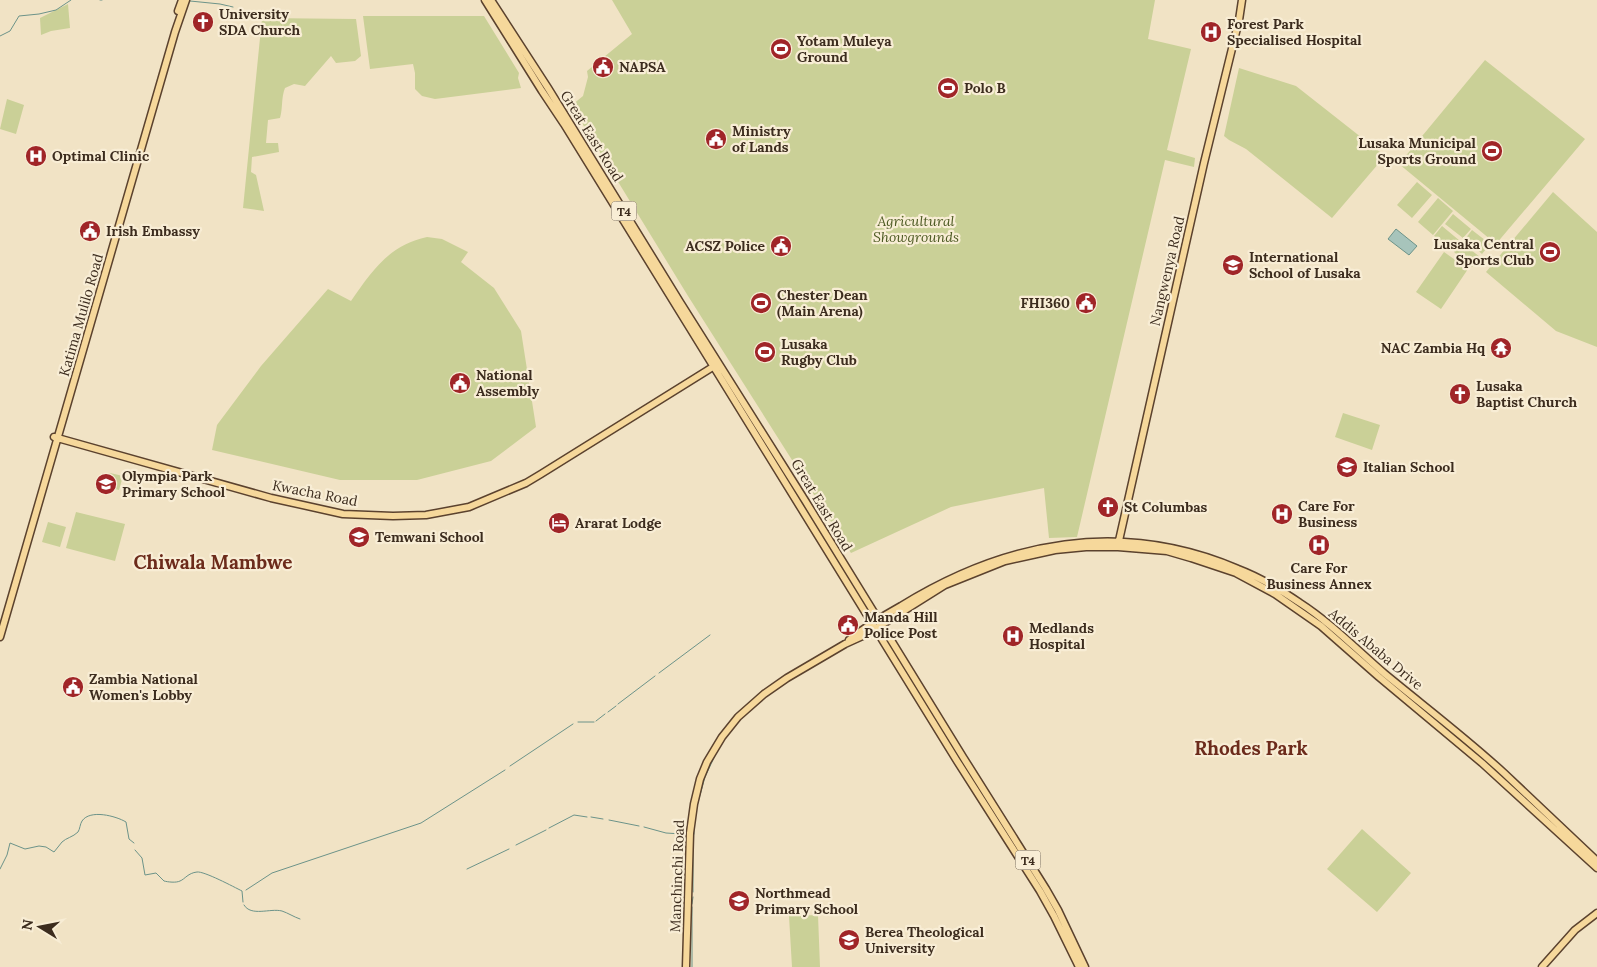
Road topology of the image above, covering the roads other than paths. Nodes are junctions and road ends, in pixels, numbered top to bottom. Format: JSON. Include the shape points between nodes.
{"nodes":[{"id":1,"x":182,"y":0,"type":"edge"},
{"id":2,"x":186,"y":0,"type":"edge"},
{"id":3,"x":481,"y":0,"type":"edge"},
{"id":4,"x":485,"y":0,"type":"edge"},
{"id":5,"x":490,"y":0,"type":"edge"},
{"id":6,"x":495,"y":0,"type":"edge"},
{"id":7,"x":1242,"y":0,"type":"edge"},
{"id":8,"x":531,"y":61,"type":"junction"},
{"id":9,"x":532,"y":76,"type":"junction"},
{"id":10,"x":717,"y":365,"type":"junction"},
{"id":11,"x":56,"y":438,"type":"junction"},
{"id":12,"x":1120,"y":533,"type":"junction"},
{"id":13,"x":1127,"y":542,"type":"junction"},
{"id":14,"x":1118,"y":545,"type":"junction"},
{"id":15,"x":870,"y":607,"type":"junction"},
{"id":16,"x":895,"y":610,"type":"junction"},
{"id":17,"x":867,"y":614,"type":"junction"},
{"id":18,"x":0,"y":624,"type":"edge"},
{"id":19,"x":880,"y":625,"type":"junction"},
{"id":20,"x":854,"y":636,"type":"junction"},
{"id":21,"x":0,"y":637,"type":"edge"},
{"id":22,"x":844,"y":644,"type":"junction"},
{"id":23,"x":1597,"y":861,"type":"edge"},
{"id":24,"x":1597,"y":868,"type":"edge"},
{"id":25,"x":1597,"y":913,"type":"edge"},
{"id":26,"x":686,"y":967,"type":"edge"},
{"id":27,"x":1079,"y":967,"type":"edge"},
{"id":28,"x":1084,"y":967,"type":"edge"},
{"id":29,"x":1542,"y":967,"type":"edge"}],
"edges":[{"from":1,"to":11,"type":"main road","name":"Katima Mulilo Road","via":[[120,206]]},
{"from":2,"to":11,"type":"main road","name":"Katima Mulilo Road"},
{"from":3,"to":9,"type":"main road","name":"Great East Road","number":"T4"},
{"from":4,"to":9,"type":"main road","name":"Great East Road","number":"T4"},
{"from":5,"to":8,"type":"main road","name":"Great East Road","number":"T4"},
{"from":6,"to":8,"type":"main road","name":"Great East Road","number":"T4"},
{"from":7,"to":12,"type":"main road","name":"Nangwenya Road"},
{"from":8,"to":10,"type":"main road","name":"Great East Road","number":"T4"},
{"from":9,"to":10,"type":"main road","name":"Great East Road","number":"T4"},
{"from":10,"to":11,"type":"main road","name":"Kwacha Road","via":[[526,483],[469,508],[426,515],[343,514],[308,507]]},
{"from":10,"to":15,"type":"main road","name":"Great East Road","number":"T4"},
{"from":10,"to":17,"type":"main road","name":"Great East Road","number":"T4"},
{"from":11,"to":18,"type":"main road","name":"Katima Mulilo Road"},
{"from":11,"to":21,"type":"main road","name":"Katima Mulilo Road"},
{"from":12,"to":13,"type":"main road"},
{"from":12,"to":14,"type":"main road","name":"Nangwenya Road"},
{"from":13,"to":14,"type":"main road","name":"Addis Ababa Drive"},
{"from":13,"to":23,"type":"main road","name":"Addis Ababa Drive","via":[[1180,550],[1238,568],[1301,603],[1498,768]]},
{"from":14,"to":16,"type":"main road","name":"Addis Ababa Drive","via":[[1055,545],[1004,556],[942,581]]},
{"from":14,"to":19,"type":"main road","name":"Addis Ababa Drive","via":[[1055,550],[1005,561],[945,585]]},
{"from":14,"to":24,"type":"main road","name":"Addis Ababa Drive","via":[[1191,558],[1236,573],[1296,607],[1500,777]]},
{"from":15,"to":16,"type":"main road","via":[[882,611]]},
{"from":15,"to":19,"type":"main road","name":"Great East Road","number":"T4"},
{"from":16,"to":19,"type":"main road","name":"Addis Ababa Drive"},
{"from":17,"to":19,"type":"main road","name":"Great East Road","number":"T4"},
{"from":17,"to":20,"type":"main road","via":[[865,624]]},
{"from":19,"to":20,"type":"main road","name":"Manchinchi Road"},
{"from":19,"to":22,"type":"main road","name":"Manchinchi Road"},
{"from":19,"to":27,"type":"main road","name":"Great East Road","number":"T4","via":[[1040,891]]},
{"from":19,"to":28,"type":"main road","name":"Great East Road","number":"T4","via":[[1046,889]]},
{"from":20,"to":22,"type":"main road","name":"Manchinchi Road"},
{"from":22,"to":26,"type":"main road","name":"Manchinchi Road","via":[[787,678],[749,707],[729,727],[707,762],[690,819]]},
{"from":25,"to":29,"type":"main road","via":[[1575,930]]}]}
